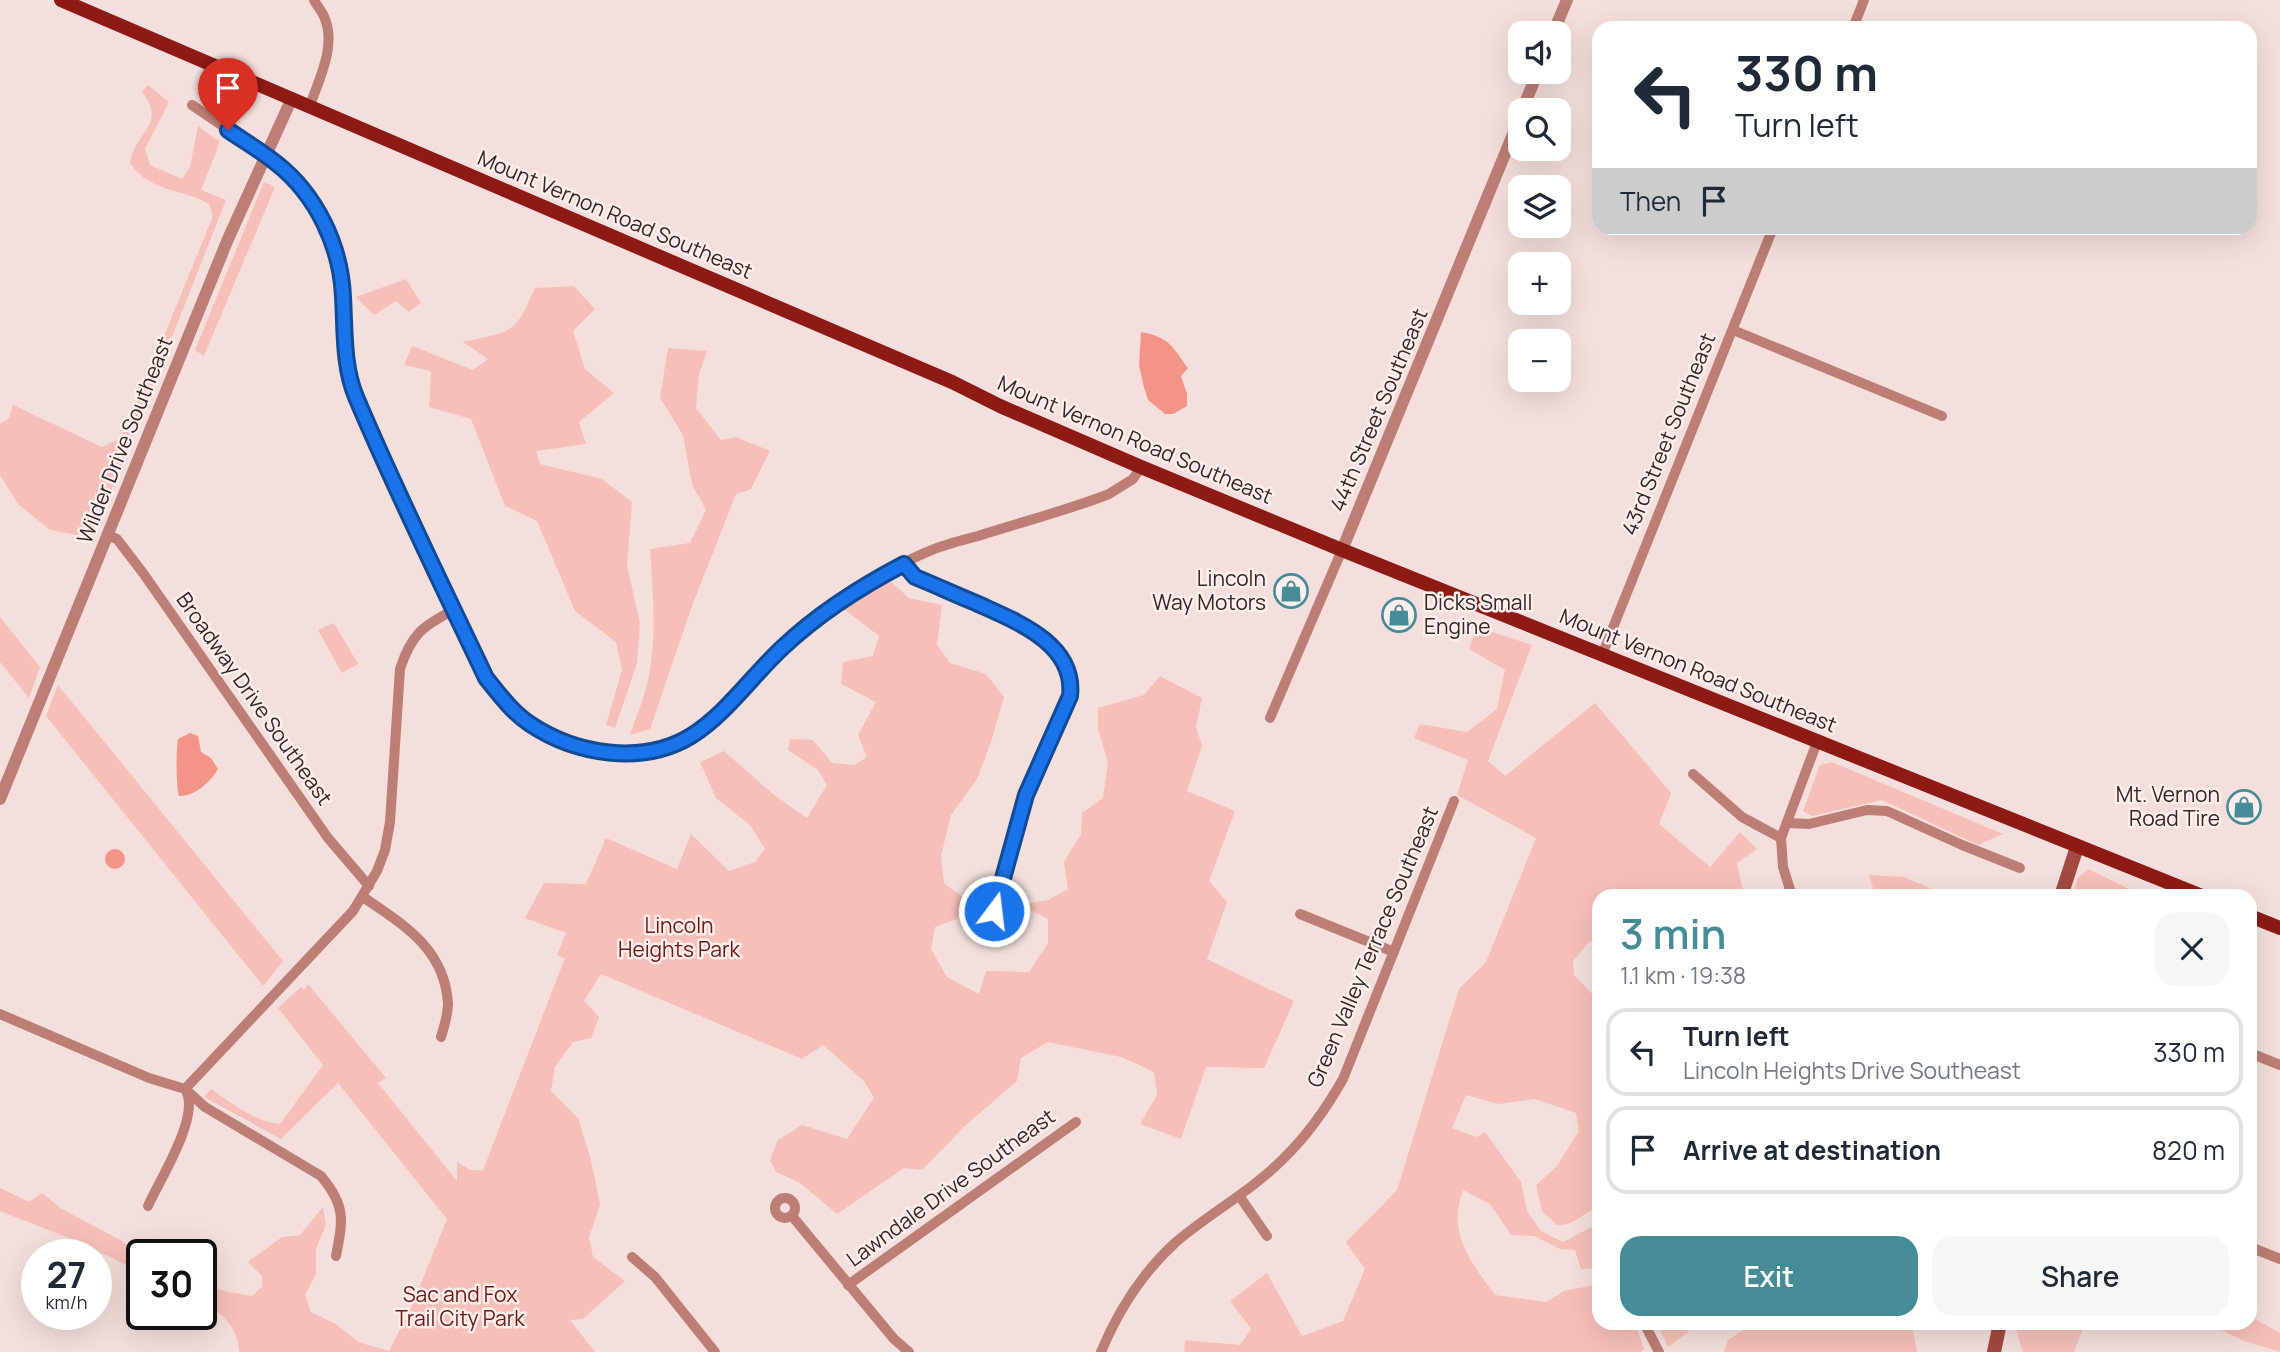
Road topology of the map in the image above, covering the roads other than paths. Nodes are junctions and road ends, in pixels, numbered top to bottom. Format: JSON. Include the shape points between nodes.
{"nodes":[{"id":1,"x":61,"y":0,"type":"edge"},
{"id":2,"x":314,"y":0,"type":"edge"},
{"id":3,"x":1567,"y":0,"type":"edge"},
{"id":4,"x":1864,"y":0,"type":"edge"},
{"id":5,"x":1558,"y":21,"type":"edge"},
{"id":6,"x":1856,"y":21,"type":"edge"},
{"id":7,"x":292,"y":98,"type":"junction"},
{"id":8,"x":192,"y":105,"type":"dead end"},
{"id":9,"x":310,"y":106,"type":"junction"},
{"id":10,"x":1508,"y":146,"type":"edge"},
{"id":11,"x":264,"y":156,"type":"junction"},
{"id":12,"x":1770,"y":235,"type":"edge"},
{"id":13,"x":1733,"y":330,"type":"junction"},
{"id":14,"x":1942,"y":416,"type":"dead end"},
{"id":15,"x":1141,"y":467,"type":"junction"},
{"id":16,"x":107,"y":535,"type":"junction"},
{"id":17,"x":1342,"y":550,"type":"junction"},
{"id":18,"x":904,"y":564,"type":"junction"},
{"id":19,"x":454,"y":610,"type":"junction"},
{"id":20,"x":1602,"y":655,"type":"junction"},
{"id":21,"x":1270,"y":718,"type":"dead end"},
{"id":22,"x":1817,"y":742,"type":"junction"},
{"id":23,"x":1693,"y":774,"type":"dead end"},
{"id":24,"x":0,"y":799,"type":"edge"},
{"id":25,"x":1454,"y":801,"type":"dead end"},
{"id":26,"x":1787,"y":823,"type":"junction"},
{"id":27,"x":1781,"y":838,"type":"junction"},
{"id":28,"x":2077,"y":847,"type":"junction"},
{"id":29,"x":2020,"y":868,"type":"dead end"},
{"id":30,"x":369,"y":886,"type":"junction"},
{"id":31,"x":1790,"y":889,"type":"edge"},
{"id":32,"x":2063,"y":889,"type":"edge"},
{"id":33,"x":2184,"y":889,"type":"edge"},
{"id":34,"x":363,"y":897,"type":"junction"},
{"id":35,"x":994,"y":911,"type":"dead end"},
{"id":36,"x":1300,"y":914,"type":"dead end"},
{"id":37,"x":2257,"y":919,"type":"edge"},
{"id":38,"x":2280,"y":928,"type":"edge"},
{"id":39,"x":1394,"y":952,"type":"junction"},
{"id":40,"x":0,"y":1014,"type":"edge"},
{"id":41,"x":442,"y":1037,"type":"dead end"},
{"id":42,"x":2257,"y":1057,"type":"edge"},
{"id":43,"x":2280,"y":1065,"type":"edge"},
{"id":44,"x":185,"y":1089,"type":"junction"},
{"id":45,"x":1076,"y":1122,"type":"dead end"},
{"id":46,"x":1240,"y":1196,"type":"junction"},
{"id":47,"x":148,"y":1206,"type":"dead end"},
{"id":48,"x":792,"y":1216,"type":"dead end"},
{"id":49,"x":1267,"y":1236,"type":"dead end"},
{"id":50,"x":2257,"y":1250,"type":"edge"},
{"id":51,"x":336,"y":1256,"type":"dead end"},
{"id":52,"x":632,"y":1257,"type":"dead end"},
{"id":53,"x":2280,"y":1259,"type":"edge"},
{"id":54,"x":848,"y":1285,"type":"junction"},
{"id":55,"x":1648,"y":1330,"type":"edge"},
{"id":56,"x":1999,"y":1330,"type":"edge"},
{"id":57,"x":715,"y":1352,"type":"edge"},
{"id":58,"x":909,"y":1352,"type":"edge"},
{"id":59,"x":1101,"y":1352,"type":"edge"},
{"id":60,"x":1659,"y":1352,"type":"edge"},
{"id":61,"x":1994,"y":1352,"type":"edge"}],
"edges":[{"from":1,"to":7,"type":"main road","name":"Mount Vernon Road Southeast"},
{"from":2,"to":9,"type":"street","via":[[326,19],[329,38]]},
{"from":3,"to":5,"type":"street"},
{"from":4,"to":6,"type":"street"},
{"from":7,"to":9,"type":"main road","name":"Mount Vernon Road Southeast"},
{"from":7,"to":11,"type":"street","name":"Wilder Drive Southeast"},
{"from":8,"to":11,"type":"street"},
{"from":9,"to":15,"type":"main road","name":"Mount Vernon Road Southeast"},
{"from":10,"to":17,"type":"street","name":"44th Street Southeast"},
{"from":11,"to":16,"type":"street","name":"Wilder Drive Southeast"},
{"from":11,"to":19,"type":"street","via":[[300,186],[332,241],[340,265],[354,394]]},
{"from":12,"to":13,"type":"street","name":"43rd Street Southeast"},
{"from":13,"to":14,"type":"street"},
{"from":13,"to":20,"type":"street","name":"43rd Street Southeast"},
{"from":15,"to":17,"type":"main road","name":"Mount Vernon Road Southeast"},
{"from":15,"to":18,"type":"street","via":[[1127,484],[1109,495],[932,550]]},
{"from":16,"to":24,"type":"street","name":"Wilder Drive Southeast"},
{"from":16,"to":30,"type":"street","name":"Broadway Drive Southeast","via":[[117,539],[328,838]]},
{"from":17,"to":20,"type":"main road","name":"Mount Vernon Road Southeast"},
{"from":17,"to":21,"type":"street","name":"44th Street Southeast"},
{"from":18,"to":19,"type":"street","via":[[818,616],[701,729],[688,738],[640,753],[583,748],[528,723],[486,678]]},
{"from":18,"to":35,"type":"street","via":[[915,577],[1032,629],[1069,671],[1070,696],[1026,795]]},
{"from":19,"to":30,"type":"street","via":[[418,632],[407,649],[398,687],[390,822],[385,850]]},
{"from":20,"to":22,"type":"main road","name":"Mount Vernon Road Southeast"},
{"from":22,"to":26,"type":"street"},
{"from":22,"to":28,"type":"main road","name":"Mount Vernon Road Southeast"},
{"from":23,"to":27,"type":"street","via":[[1742,817]]},
{"from":25,"to":39,"type":"street","name":"Green Valley Terrace Southeast"},
{"from":26,"to":27,"type":"street"},
{"from":26,"to":29,"type":"street","via":[[1809,824],[1867,810],[1887,811]]},
{"from":27,"to":31,"type":"street"},
{"from":28,"to":32,"type":"main road"},
{"from":28,"to":33,"type":"main road","name":"Mount Vernon Road Southeast"},
{"from":30,"to":34,"type":"street"},
{"from":34,"to":41,"type":"street","via":[[408,928],[431,951],[444,976],[448,1007]]},
{"from":34,"to":44,"type":"street"},
{"from":36,"to":39,"type":"street"},
{"from":37,"to":38,"type":"main road"},
{"from":39,"to":46,"type":"street","name":"Green Valley Terrace Southeast","via":[[1343,1079],[1325,1110],[1282,1161]]},
{"from":40,"to":44,"type":"street"},
{"from":42,"to":43,"type":"street"},
{"from":44,"to":47,"type":"street","via":[[190,1102],[186,1126]]},
{"from":44,"to":51,"type":"street","via":[[205,1107],[321,1177],[342,1210]]},
{"from":45,"to":54,"type":"street","name":"Lawndale Drive Southeast"},
{"from":46,"to":49,"type":"street"},
{"from":46,"to":59,"type":"street","name":"Green Valley Terrace Southeast","via":[[1175,1244],[1154,1267],[1119,1313]]},
{"from":48,"to":54,"type":"street"},
{"from":50,"to":53,"type":"street"},
{"from":52,"to":57,"type":"street","via":[[655,1277]]},
{"from":54,"to":58,"type":"street"},
{"from":55,"to":60,"type":"street"},
{"from":56,"to":61,"type":"main road"}]}
